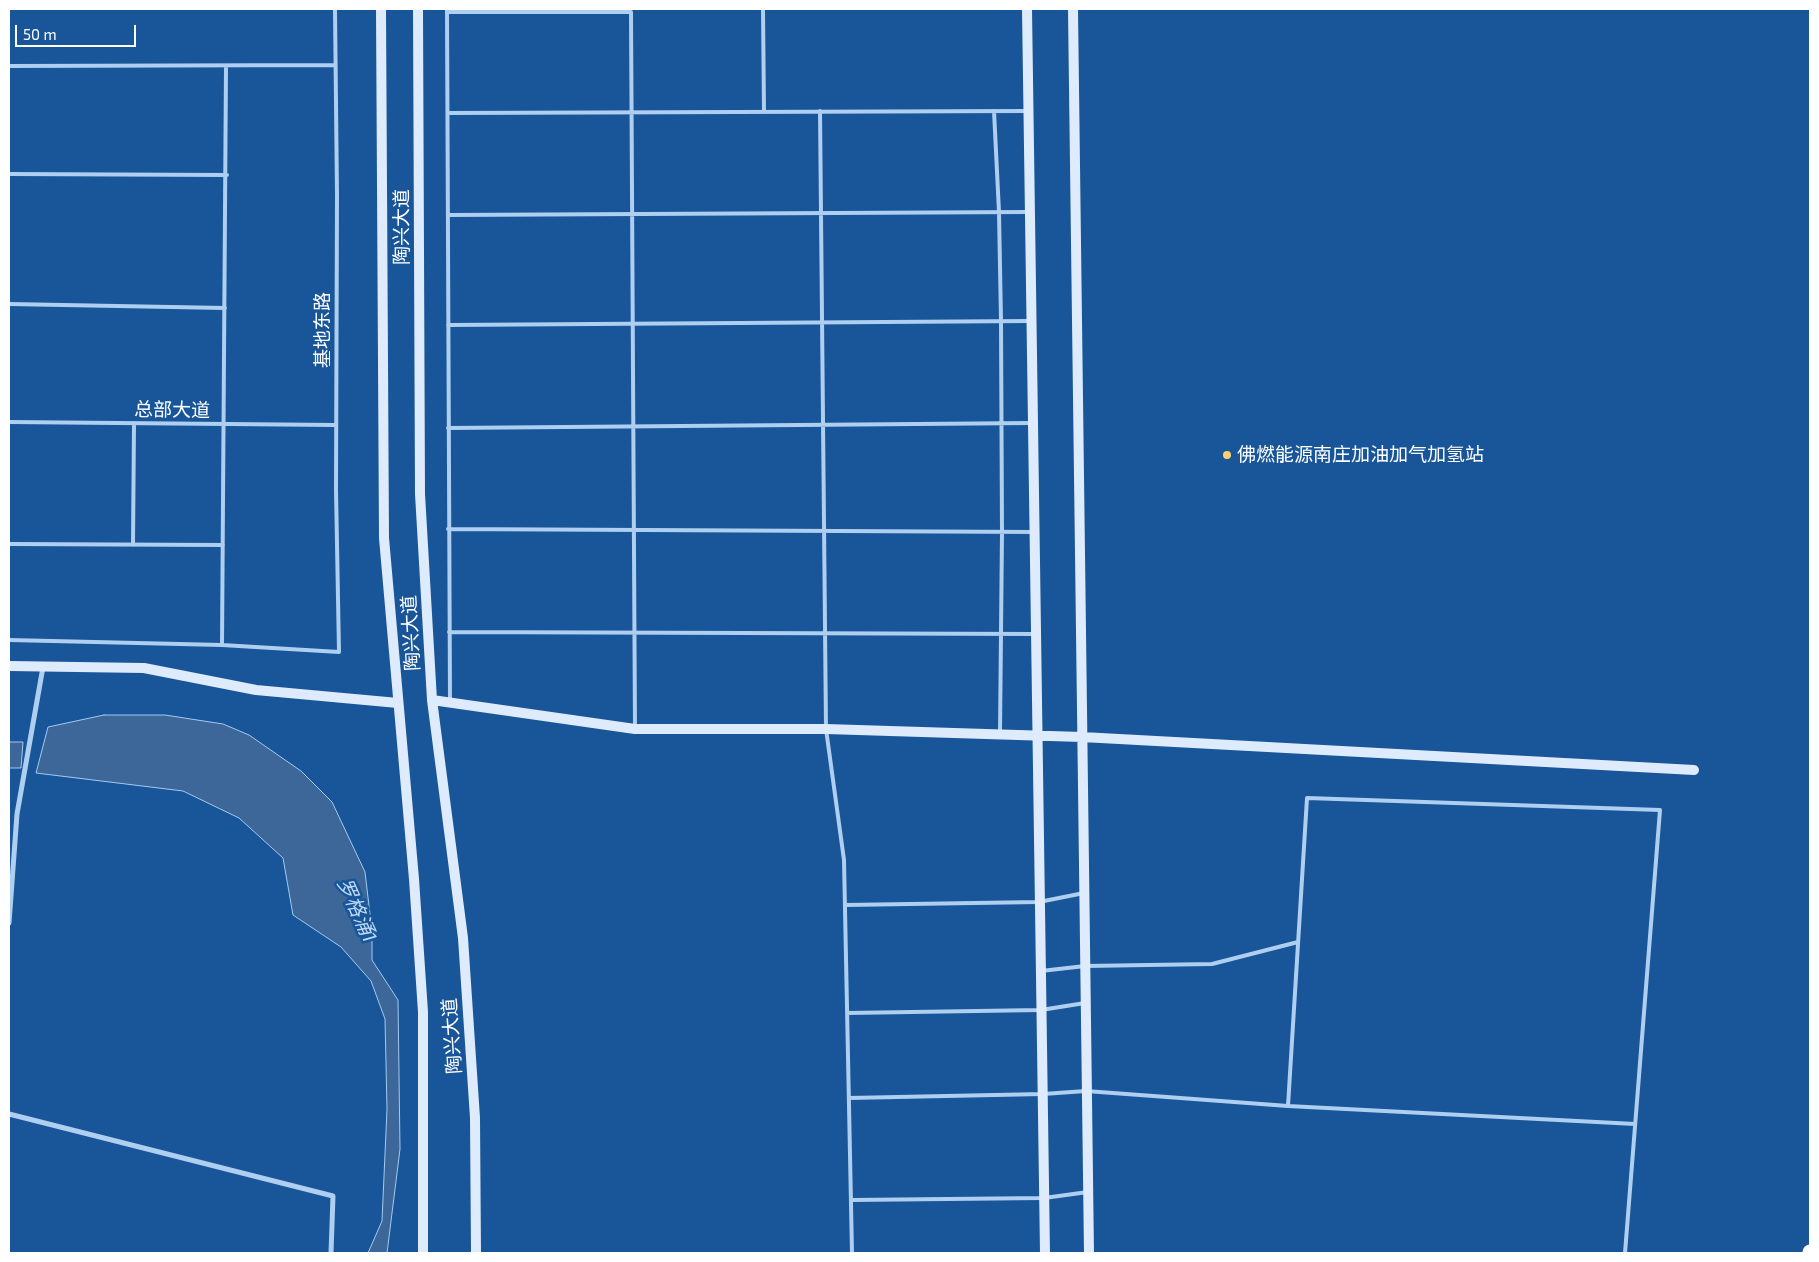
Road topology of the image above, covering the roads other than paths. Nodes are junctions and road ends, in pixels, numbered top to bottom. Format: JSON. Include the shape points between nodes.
{"nodes":[{"id":1,"x":335,"y":9,"type":"edge"},
{"id":2,"x":381,"y":9,"type":"edge"},
{"id":3,"x":418,"y":9,"type":"edge"},
{"id":4,"x":763,"y":9,"type":"edge"},
{"id":5,"x":1027,"y":9,"type":"edge"},
{"id":6,"x":1073,"y":9,"type":"edge"},
{"id":7,"x":447,"y":10,"type":"edge"},
{"id":8,"x":335,"y":65,"type":"junction"},
{"id":9,"x":9,"y":66,"type":"edge"},
{"id":10,"x":226,"y":66,"type":"junction"},
{"id":11,"x":1029,"y":110,"type":"junction"},
{"id":12,"x":764,"y":111,"type":"junction"},
{"id":13,"x":820,"y":111,"type":"junction"},
{"id":14,"x":994,"y":111,"type":"junction"},
{"id":15,"x":631,"y":112,"type":"junction"},
{"id":16,"x":448,"y":113,"type":"junction"},
{"id":17,"x":9,"y":174,"type":"edge"},
{"id":18,"x":227,"y":175,"type":"junction"},
{"id":19,"x":1000,"y":212,"type":"junction"},
{"id":20,"x":1030,"y":212,"type":"junction"},
{"id":21,"x":821,"y":213,"type":"junction"},
{"id":22,"x":632,"y":214,"type":"junction"},
{"id":23,"x":448,"y":215,"type":"junction"},
{"id":24,"x":9,"y":304,"type":"edge"},
{"id":25,"x":225,"y":308,"type":"junction"},
{"id":26,"x":1001,"y":321,"type":"junction"},
{"id":27,"x":1031,"y":321,"type":"junction"},
{"id":28,"x":823,"y":322,"type":"junction"},
{"id":29,"x":632,"y":324,"type":"junction"},
{"id":30,"x":448,"y":326,"type":"junction"},
{"id":31,"x":9,"y":422,"type":"edge"},
{"id":32,"x":134,"y":423,"type":"junction"},
{"id":33,"x":1002,"y":423,"type":"junction"},
{"id":34,"x":1033,"y":423,"type":"junction"},
{"id":35,"x":224,"y":424,"type":"junction"},
{"id":36,"x":336,"y":425,"type":"junction"},
{"id":37,"x":824,"y":425,"type":"junction"},
{"id":38,"x":632,"y":426,"type":"junction"},
{"id":39,"x":448,"y":428,"type":"junction"},
{"id":40,"x":448,"y":529,"type":"junction"},
{"id":41,"x":633,"y":530,"type":"junction"},
{"id":42,"x":825,"y":531,"type":"junction"},
{"id":43,"x":1002,"y":532,"type":"junction"},
{"id":44,"x":1034,"y":532,"type":"junction"},
{"id":45,"x":9,"y":544,"type":"edge"},
{"id":46,"x":133,"y":545,"type":"junction"},
{"id":47,"x":223,"y":545,"type":"junction"},
{"id":48,"x":449,"y":632,"type":"junction"},
{"id":49,"x":634,"y":632,"type":"junction"},
{"id":50,"x":826,"y":633,"type":"junction"},
{"id":51,"x":1001,"y":634,"type":"junction"},
{"id":52,"x":1035,"y":634,"type":"junction"},
{"id":53,"x":9,"y":640,"type":"edge"},
{"id":54,"x":222,"y":646,"type":"junction"},
{"id":55,"x":9,"y":666,"type":"edge"},
{"id":56,"x":44,"y":666,"type":"junction"},
{"id":57,"x":432,"y":700,"type":"junction"},
{"id":58,"x":398,"y":703,"type":"junction"},
{"id":59,"x":450,"y":703,"type":"junction"},
{"id":60,"x":635,"y":729,"type":"junction"},
{"id":61,"x":826,"y":729,"type":"junction"},
{"id":62,"x":1000,"y":735,"type":"junction"},
{"id":63,"x":1037,"y":737,"type":"junction"},
{"id":64,"x":1082,"y":737,"type":"junction"},
{"id":65,"x":1694,"y":770,"type":"dead end"},
{"id":66,"x":1084,"y":893,"type":"junction"},
{"id":67,"x":1039,"y":902,"type":"junction"},
{"id":68,"x":845,"y":905,"type":"junction"},
{"id":69,"x":9,"y":923,"type":"edge"},
{"id":70,"x":1298,"y":942,"type":"junction"},
{"id":71,"x":1085,"y":966,"type":"junction"},
{"id":72,"x":1041,"y":971,"type":"junction"},
{"id":73,"x":1085,"y":1003,"type":"junction"},
{"id":74,"x":1041,"y":1010,"type":"junction"},
{"id":75,"x":847,"y":1013,"type":"junction"},
{"id":76,"x":1086,"y":1091,"type":"junction"},
{"id":77,"x":1042,"y":1094,"type":"junction"},
{"id":78,"x":849,"y":1098,"type":"junction"},
{"id":79,"x":1288,"y":1106,"type":"junction"},
{"id":80,"x":9,"y":1114,"type":"edge"},
{"id":81,"x":1635,"y":1124,"type":"junction"},
{"id":82,"x":1088,"y":1192,"type":"junction"},
{"id":83,"x":1044,"y":1198,"type":"junction"},
{"id":84,"x":851,"y":1200,"type":"junction"},
{"id":85,"x":331,"y":1253,"type":"edge"},
{"id":86,"x":423,"y":1253,"type":"edge"},
{"id":87,"x":476,"y":1253,"type":"edge"},
{"id":88,"x":852,"y":1253,"type":"edge"},
{"id":89,"x":1045,"y":1253,"type":"edge"},
{"id":90,"x":1089,"y":1253,"type":"edge"},
{"id":91,"x":1625,"y":1253,"type":"edge"}],
"edges":[{"from":1,"to":8,"type":"lane","name":"基地东路"},
{"from":2,"to":58,"type":"street","name":"陶兴大道","via":[[384,538]]},
{"from":3,"to":57,"type":"street","name":"陶兴大道","via":[[420,494]]},
{"from":4,"to":12,"type":"lane"},
{"from":5,"to":11,"type":"street"},
{"from":6,"to":64,"type":"street"},
{"from":7,"to":15,"type":"lane","via":[[631,12]]},
{"from":7,"to":16,"type":"lane"},
{"from":8,"to":10,"type":"lane"},
{"from":8,"to":36,"type":"lane","name":"基地东路"},
{"from":9,"to":10,"type":"lane"},
{"from":10,"to":18,"type":"lane"},
{"from":11,"to":14,"type":"lane"},
{"from":11,"to":20,"type":"street"},
{"from":12,"to":13,"type":"lane"},
{"from":12,"to":15,"type":"lane"},
{"from":13,"to":14,"type":"lane"},
{"from":13,"to":21,"type":"lane"},
{"from":14,"to":19,"type":"lane"},
{"from":15,"to":16,"type":"lane"},
{"from":15,"to":22,"type":"lane"},
{"from":16,"to":23,"type":"lane"},
{"from":17,"to":18,"type":"lane"},
{"from":18,"to":25,"type":"lane"},
{"from":19,"to":20,"type":"lane"},
{"from":19,"to":21,"type":"lane"},
{"from":19,"to":26,"type":"lane"},
{"from":20,"to":27,"type":"street"},
{"from":21,"to":22,"type":"lane"},
{"from":21,"to":28,"type":"lane"},
{"from":22,"to":23,"type":"lane"},
{"from":22,"to":29,"type":"lane"},
{"from":23,"to":30,"type":"lane"},
{"from":24,"to":25,"type":"lane"},
{"from":25,"to":35,"type":"lane"},
{"from":26,"to":27,"type":"lane"},
{"from":26,"to":28,"type":"lane"},
{"from":26,"to":33,"type":"lane"},
{"from":27,"to":34,"type":"street"},
{"from":28,"to":29,"type":"lane"},
{"from":28,"to":37,"type":"lane"},
{"from":29,"to":30,"type":"lane"},
{"from":29,"to":38,"type":"lane"},
{"from":30,"to":39,"type":"lane"},
{"from":31,"to":32,"type":"lane","name":"总部大道"},
{"from":32,"to":35,"type":"lane","name":"总部大道"},
{"from":32,"to":46,"type":"lane"},
{"from":33,"to":34,"type":"lane"},
{"from":33,"to":37,"type":"lane"},
{"from":33,"to":43,"type":"lane"},
{"from":34,"to":44,"type":"street"},
{"from":35,"to":36,"type":"lane","name":"总部大道"},
{"from":35,"to":47,"type":"lane"},
{"from":36,"to":54,"type":"lane","name":"基地东路","via":[[339,652]]},
{"from":37,"to":38,"type":"lane"},
{"from":37,"to":42,"type":"lane"},
{"from":38,"to":39,"type":"lane"},
{"from":38,"to":41,"type":"lane"},
{"from":39,"to":40,"type":"lane"},
{"from":40,"to":41,"type":"lane"},
{"from":40,"to":48,"type":"lane"},
{"from":41,"to":42,"type":"lane"},
{"from":41,"to":49,"type":"lane"},
{"from":42,"to":43,"type":"lane"},
{"from":42,"to":50,"type":"lane"},
{"from":43,"to":44,"type":"lane"},
{"from":43,"to":51,"type":"lane"},
{"from":44,"to":52,"type":"street"},
{"from":45,"to":46,"type":"lane"},
{"from":46,"to":47,"type":"lane"},
{"from":47,"to":54,"type":"lane"},
{"from":48,"to":49,"type":"lane"},
{"from":48,"to":59,"type":"lane"},
{"from":49,"to":50,"type":"lane"},
{"from":49,"to":60,"type":"lane"},
{"from":50,"to":51,"type":"lane"},
{"from":50,"to":61,"type":"lane"},
{"from":51,"to":52,"type":"lane"},
{"from":51,"to":62,"type":"lane"},
{"from":52,"to":63,"type":"street"},
{"from":53,"to":54,"type":"lane"},
{"from":55,"to":56,"type":"street"},
{"from":56,"to":58,"type":"street","via":[[144,668],[256,690]]},
{"from":56,"to":69,"type":"street","via":[[17,814]]},
{"from":57,"to":59,"type":"street"},
{"from":57,"to":87,"type":"street","name":"陶兴大道","via":[[463,938],[475,1118]]},
{"from":58,"to":86,"type":"street","name":"陶兴大道","via":[[423,1012]]},
{"from":59,"to":60,"type":"street"},
{"from":60,"to":61,"type":"street"},
{"from":61,"to":62,"type":"street"},
{"from":61,"to":68,"type":"lane","via":[[844,860]]},
{"from":62,"to":63,"type":"street"},
{"from":63,"to":64,"type":"street"},
{"from":63,"to":67,"type":"street"},
{"from":64,"to":65,"type":"street"},
{"from":64,"to":66,"type":"street"},
{"from":66,"to":67,"type":"lane"},
{"from":66,"to":71,"type":"street"},
{"from":67,"to":68,"type":"lane"},
{"from":67,"to":72,"type":"street"},
{"from":68,"to":75,"type":"lane"},
{"from":70,"to":71,"type":"lane","via":[[1212,964]]},
{"from":70,"to":79,"type":"lane"},
{"from":70,"to":81,"type":"lane","via":[[1307,798],[1660,810]]},
{"from":71,"to":72,"type":"lane"},
{"from":71,"to":73,"type":"street"},
{"from":72,"to":74,"type":"street"},
{"from":73,"to":74,"type":"lane"},
{"from":73,"to":76,"type":"street"},
{"from":74,"to":75,"type":"lane"},
{"from":74,"to":77,"type":"street"},
{"from":75,"to":78,"type":"lane"},
{"from":76,"to":77,"type":"lane"},
{"from":76,"to":79,"type":"lane"},
{"from":76,"to":82,"type":"street"},
{"from":77,"to":78,"type":"lane"},
{"from":77,"to":83,"type":"street"},
{"from":78,"to":84,"type":"lane"},
{"from":79,"to":81,"type":"lane"},
{"from":80,"to":85,"type":"street","via":[[333,1196]]},
{"from":81,"to":91,"type":"lane"},
{"from":82,"to":83,"type":"lane"},
{"from":82,"to":90,"type":"street"},
{"from":83,"to":84,"type":"lane"},
{"from":83,"to":89,"type":"street"},
{"from":84,"to":88,"type":"lane"}]}
